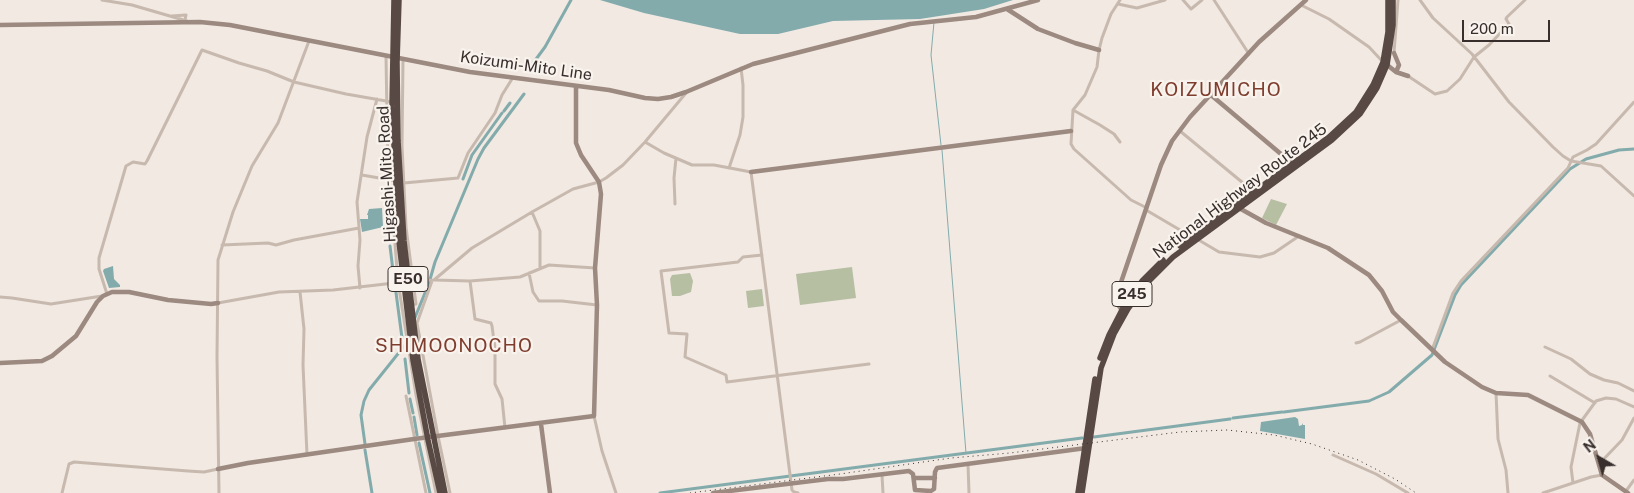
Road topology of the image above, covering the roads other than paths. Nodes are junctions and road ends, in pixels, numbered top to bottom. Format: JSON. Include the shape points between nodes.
{"nodes":[{"id":1,"x":102,"y":0,"type":"edge"},
{"id":2,"x":394,"y":0,"type":"edge"},
{"id":3,"x":399,"y":0,"type":"edge"},
{"id":4,"x":1038,"y":0,"type":"edge"},
{"id":5,"x":1165,"y":0,"type":"edge"},
{"id":6,"x":1183,"y":0,"type":"edge"},
{"id":7,"x":1202,"y":0,"type":"edge"},
{"id":8,"x":1214,"y":0,"type":"edge"},
{"id":9,"x":1306,"y":0,"type":"edge"},
{"id":10,"x":1388,"y":0,"type":"edge"},
{"id":11,"x":1393,"y":0,"type":"edge"},
{"id":12,"x":1398,"y":0,"type":"edge"},
{"id":13,"x":1420,"y":0,"type":"edge"},
{"id":14,"x":1525,"y":0,"type":"edge"},
{"id":15,"x":1119,"y":2,"type":"edge"},
{"id":16,"x":1300,"y":5,"type":"junction"},
{"id":17,"x":1007,"y":9,"type":"junction"},
{"id":18,"x":187,"y":22,"type":"junction"},
{"id":19,"x":0,"y":25,"type":"edge"},
{"id":20,"x":310,"y":40,"type":"junction"},
{"id":21,"x":1098,"y":50,"type":"junction"},
{"id":22,"x":1394,"y":53,"type":"joint"},
{"id":23,"x":1249,"y":54,"type":"junction"},
{"id":24,"x":386,"y":55,"type":"junction"},
{"id":25,"x":1474,"y":57,"type":"junction"},
{"id":26,"x":403,"y":58,"type":"junction"},
{"id":27,"x":1385,"y":63,"type":"junction"},
{"id":28,"x":741,"y":68,"type":"junction"},
{"id":29,"x":1396,"y":72,"type":"junction"},
{"id":30,"x":1408,"y":76,"type":"joint"},
{"id":31,"x":512,"y":79,"type":"junction"},
{"id":32,"x":294,"y":82,"type":"junction"},
{"id":33,"x":576,"y":86,"type":"junction"},
{"id":34,"x":686,"y":92,"type":"junction"},
{"id":35,"x":1211,"y":95,"type":"junction"},
{"id":36,"x":377,"y":99,"type":"junction"},
{"id":37,"x":388,"y":101,"type":"junction"},
{"id":38,"x":1634,"y":102,"type":"edge"},
{"id":39,"x":402,"y":105,"type":"junction"},
{"id":40,"x":1072,"y":110,"type":"junction"},
{"id":41,"x":1070,"y":131,"type":"junction"},
{"id":42,"x":1179,"y":131,"type":"junction"},
{"id":43,"x":645,"y":142,"type":"junction"},
{"id":44,"x":1120,"y":142,"type":"dead end"},
{"id":45,"x":676,"y":158,"type":"junction"},
{"id":46,"x":1571,"y":161,"type":"junction"},
{"id":47,"x":1294,"y":165,"type":"junction"},
{"id":48,"x":729,"y":168,"type":"junction"},
{"id":49,"x":751,"y":172,"type":"junction"},
{"id":50,"x":362,"y":175,"type":"junction"},
{"id":51,"x":388,"y":179,"type":"junction"},
{"id":52,"x":598,"y":182,"type":"junction"},
{"id":53,"x":404,"y":183,"type":"junction"},
{"id":54,"x":1254,"y":192,"type":"junction"},
{"id":55,"x":1634,"y":196,"type":"edge"},
{"id":56,"x":675,"y":204,"type":"dead end"},
{"id":57,"x":1238,"y":206,"type":"junction"},
{"id":58,"x":1146,"y":209,"type":"junction"},
{"id":59,"x":532,"y":212,"type":"junction"},
{"id":60,"x":359,"y":228,"type":"junction"},
{"id":61,"x":1300,"y":235,"type":"junction"},
{"id":62,"x":1194,"y":238,"type":"junction"},
{"id":63,"x":222,"y":245,"type":"junction"},
{"id":64,"x":762,"y":255,"type":"junction"},
{"id":65,"x":540,"y":268,"type":"junction"},
{"id":66,"x":595,"y":268,"type":"junction"},
{"id":67,"x":529,"y":273,"type":"junction"},
{"id":68,"x":413,"y":281,"type":"junction"},
{"id":69,"x":431,"y":281,"type":"junction"},
{"id":70,"x":470,"y":281,"type":"junction"},
{"id":71,"x":398,"y":282,"type":"junction"},
{"id":72,"x":360,"y":288,"type":"junction"},
{"id":73,"x":300,"y":292,"type":"junction"},
{"id":74,"x":105,"y":295,"type":"junction"},
{"id":75,"x":0,"y":297,"type":"edge"},
{"id":76,"x":218,"y":303,"type":"junction"},
{"id":77,"x":401,"y":306,"type":"junction"},
{"id":78,"x":597,"y":306,"type":"junction"},
{"id":79,"x":1123,"y":312,"type":"junction"},
{"id":80,"x":1400,"y":320,"type":"junction"},
{"id":81,"x":1356,"y":342,"type":"dead end"},
{"id":82,"x":421,"y":347,"type":"junction"},
{"id":83,"x":1545,"y":347,"type":"dead end"},
{"id":84,"x":408,"y":350,"type":"junction"},
{"id":85,"x":1433,"y":351,"type":"junction"},
{"id":86,"x":0,"y":364,"type":"edge"},
{"id":87,"x":869,"y":364,"type":"dead end"},
{"id":88,"x":778,"y":375,"type":"junction"},
{"id":89,"x":1550,"y":376,"type":"dead end"},
{"id":90,"x":1634,"y":391,"type":"edge"},
{"id":91,"x":1496,"y":392,"type":"junction"},
{"id":92,"x":406,"y":396,"type":"dead end"},
{"id":93,"x":1595,"y":403,"type":"junction"},
{"id":94,"x":1634,"y":407,"type":"edge"},
{"id":95,"x":594,"y":416,"type":"junction"},
{"id":96,"x":1634,"y":418,"type":"edge"},
{"id":97,"x":1582,"y":422,"type":"junction"},
{"id":98,"x":541,"y":424,"type":"junction"},
{"id":99,"x":505,"y":428,"type":"junction"},
{"id":100,"x":438,"y":436,"type":"junction"},
{"id":101,"x":424,"y":438,"type":"junction"},
{"id":102,"x":414,"y":439,"type":"junction"},
{"id":103,"x":1086,"y":448,"type":"junction"},
{"id":104,"x":307,"y":454,"type":"junction"},
{"id":105,"x":1333,"y":455,"type":"dead end"},
{"id":106,"x":968,"y":464,"type":"junction"},
{"id":107,"x":1598,"y":464,"type":"junction"},
{"id":108,"x":218,"y":470,"type":"junction"},
{"id":109,"x":882,"y":474,"type":"junction"},
{"id":110,"x":1602,"y":475,"type":"junction"},
{"id":111,"x":914,"y":478,"type":"junction"},
{"id":112,"x":934,"y":478,"type":"junction"},
{"id":113,"x":1634,"y":480,"type":"edge"},
{"id":114,"x":791,"y":483,"type":"junction"},
{"id":115,"x":1573,"y":483,"type":"junction"},
{"id":116,"x":1554,"y":491,"type":"edge"},
{"id":117,"x":926,"y":492,"type":"edge"},
{"id":118,"x":1627,"y":492,"type":"edge"},
{"id":119,"x":62,"y":493,"type":"edge"},
{"id":120,"x":219,"y":493,"type":"edge"},
{"id":121,"x":426,"y":493,"type":"edge"},
{"id":122,"x":438,"y":493,"type":"edge"},
{"id":123,"x":445,"y":493,"type":"edge"},
{"id":124,"x":450,"y":493,"type":"edge"},
{"id":125,"x":550,"y":493,"type":"edge"},
{"id":126,"x":616,"y":493,"type":"edge"},
{"id":127,"x":713,"y":493,"type":"edge"},
{"id":128,"x":798,"y":493,"type":"edge"},
{"id":129,"x":883,"y":493,"type":"edge"},
{"id":130,"x":969,"y":493,"type":"edge"},
{"id":131,"x":1078,"y":493,"type":"edge"},
{"id":132,"x":1082,"y":493,"type":"edge"},
{"id":133,"x":1408,"y":493,"type":"edge"},
{"id":134,"x":1508,"y":493,"type":"edge"},
{"id":135,"x":1543,"y":493,"type":"edge"}],
"edges":[{"from":1,"to":18,"type":"street","via":[[132,5]]},
{"from":2,"to":122,"type":"highway","name":"Higashi-Mito Road","number":"E50","bridge":true,"via":[[392,106],[399,242],[413,360]]},
{"from":3,"to":123,"type":"highway","name":"Higashi-Mito Road","number":"E50","bridge":true,"via":[[398,132],[404,241],[418,359]]},
{"from":4,"to":17,"type":"street","name":"Koizumi-Mito Line"},
{"from":5,"to":15,"type":"street","via":[[1137,8]]},
{"from":6,"to":7,"type":"street","via":[[1191,9]]},
{"from":8,"to":23,"type":"street"},
{"from":9,"to":16,"type":"street"},
{"from":10,"to":27,"type":"highway","name":"National Highway Route 245","number":"245"},
{"from":11,"to":27,"type":"highway","name":"National Highway Route 245","number":"245","via":[[1393,25]]},
{"from":12,"to":22,"type":"street"},
{"from":13,"to":25,"type":"street","via":[[1433,18]]},
{"from":14,"to":25,"type":"street","via":[[1506,17],[1509,24]]},
{"from":15,"to":21,"type":"street"},
{"from":16,"to":23,"type":"street"},
{"from":16,"to":27,"type":"street","via":[[1329,19],[1369,47]]},
{"from":17,"to":21,"type":"street","via":[[1038,29]]},
{"from":17,"to":28,"type":"street","name":"Koizumi-Mito Line","via":[[976,17],[910,24]]},
{"from":18,"to":19,"type":"street","name":"Koizumi-Mito Line"},
{"from":18,"to":20,"type":"street","name":"Koizumi-Mito Line","via":[[237,26]]},
{"from":20,"to":24,"type":"street","name":"Koizumi-Mito Line"},
{"from":20,"to":32,"type":"street"},
{"from":21,"to":40,"type":"street","via":[[1098,67],[1085,95]]},
{"from":22,"to":29,"type":"street","via":[[1399,65]]},
{"from":23,"to":35,"type":"street"},
{"from":24,"to":26,"type":"street","name":"Koizumi-Mito Line"},
{"from":24,"to":37,"type":"street"},
{"from":25,"to":30,"type":"street","via":[[1460,79],[1443,92],[1432,93]]},
{"from":25,"to":46,"type":"street","via":[[1528,123]]},
{"from":26,"to":31,"type":"street","name":"Koizumi-Mito Line"},
{"from":26,"to":39,"type":"street"},
{"from":27,"to":29,"type":"street"},
{"from":27,"to":47,"type":"highway","name":"National Highway Route 245","number":"245","via":[[1377,88],[1360,114],[1341,132]]},
{"from":28,"to":34,"type":"street","name":"Koizumi-Mito Line"},
{"from":28,"to":48,"type":"street","via":[[743,117]]},
{"from":29,"to":30,"type":"street"},
{"from":31,"to":33,"type":"street","name":"Koizumi-Mito Line"},
{"from":31,"to":53,"type":"street","via":[[495,113],[468,153],[458,178]]},
{"from":32,"to":36,"type":"street"},
{"from":32,"to":63,"type":"street","via":[[278,123],[252,166]]},
{"from":32,"to":74,"type":"street","via":[[202,50],[147,161],[126,166],[99,258]]},
{"from":33,"to":34,"type":"street","name":"Koizumi-Mito Line","via":[[651,99]]},
{"from":33,"to":52,"type":"street","via":[[576,143]]},
{"from":34,"to":43,"type":"street"},
{"from":35,"to":42,"type":"street"},
{"from":35,"to":47,"type":"street"},
{"from":36,"to":37,"type":"street"},
{"from":36,"to":50,"type":"street"},
{"from":37,"to":39,"type":"street"},
{"from":37,"to":51,"type":"street"},
{"from":38,"to":46,"type":"street","via":[[1596,144]]},
{"from":39,"to":53,"type":"street"},
{"from":40,"to":41,"type":"street"},
{"from":40,"to":44,"type":"street","via":[[1106,128]]},
{"from":41,"to":49,"type":"street"},
{"from":41,"to":58,"type":"street","via":[[1074,149],[1131,200]]},
{"from":42,"to":54,"type":"street"},
{"from":42,"to":58,"type":"street","via":[[1161,165]]},
{"from":43,"to":45,"type":"street"},
{"from":43,"to":52,"type":"street","via":[[623,165]]},
{"from":45,"to":48,"type":"street","via":[[692,165]]},
{"from":45,"to":56,"type":"street"},
{"from":46,"to":55,"type":"street","via":[[1601,166]]},
{"from":46,"to":85,"type":"street","via":[[1568,168],[1461,281],[1453,293]]},
{"from":47,"to":54,"type":"highway","name":"National Highway Route 245","number":"245"},
{"from":47,"to":57,"type":"highway","name":"National Highway Route 245","number":"245"},
{"from":48,"to":49,"type":"street"},
{"from":49,"to":64,"type":"street"},
{"from":50,"to":51,"type":"street"},
{"from":50,"to":60,"type":"street","via":[[356,211]]},
{"from":51,"to":53,"type":"street"},
{"from":51,"to":71,"type":"street"},
{"from":52,"to":59,"type":"street","via":[[572,189]]},
{"from":52,"to":66,"type":"street"},
{"from":53,"to":68,"type":"street"},
{"from":54,"to":57,"type":"highway","name":"National Highway Route 245","number":"245"},
{"from":57,"to":61,"type":"street","via":[[1266,222]]},
{"from":57,"to":62,"type":"highway","name":"National Highway Route 245","number":"245"},
{"from":58,"to":62,"type":"street"},
{"from":58,"to":79,"type":"street","via":[[1117,294],[1116,302]]},
{"from":59,"to":65,"type":"street","via":[[540,231]]},
{"from":59,"to":69,"type":"street","via":[[472,248]]},
{"from":60,"to":63,"type":"street","via":[[276,245]]},
{"from":60,"to":72,"type":"street"},
{"from":61,"to":62,"type":"street","via":[[1274,253],[1260,257],[1219,252]]},
{"from":61,"to":80,"type":"street","via":[[1340,255],[1369,275]]},
{"from":62,"to":79,"type":"highway","name":"National Highway Route 245","number":"245","via":[[1160,269]]},
{"from":63,"to":76,"type":"street","via":[[217,268]]},
{"from":64,"to":88,"type":"street"},
{"from":64,"to":88,"type":"street","via":[[743,257],[738,262],[661,271],[669,333],[687,334],[686,357],[726,374],[727,382]]},
{"from":65,"to":66,"type":"street","via":[[555,265]]},
{"from":65,"to":67,"type":"street"},
{"from":66,"to":78,"type":"street"},
{"from":67,"to":70,"type":"street","via":[[520,277]]},
{"from":67,"to":78,"type":"street","via":[[533,292],[539,301]]},
{"from":68,"to":69,"type":"street"},
{"from":68,"to":71,"type":"street"},
{"from":68,"to":77,"type":"street","via":[[416,304]]},
{"from":69,"to":70,"type":"street"},
{"from":69,"to":82,"type":"street","via":[[417,323]]},
{"from":70,"to":99,"type":"street","via":[[475,319],[492,326],[495,384],[502,399]]},
{"from":71,"to":72,"type":"street"},
{"from":71,"to":77,"type":"street"},
{"from":72,"to":73,"type":"street"},
{"from":73,"to":76,"type":"street"},
{"from":73,"to":104,"type":"street"},
{"from":74,"to":75,"type":"street","via":[[51,304]]},
{"from":74,"to":76,"type":"street","via":[[118,291],[168,300]]},
{"from":74,"to":86,"type":"street","via":[[76,336],[52,356],[42,361]]},
{"from":76,"to":108,"type":"street"},
{"from":77,"to":84,"type":"street"},
{"from":78,"to":95,"type":"street"},
{"from":79,"to":103,"type":"highway","name":"National Highway Route 245","number":"245","via":[[1101,368]]},
{"from":80,"to":81,"type":"street"},
{"from":80,"to":85,"type":"street"},
{"from":82,"to":84,"type":"street"},
{"from":82,"to":100,"type":"street"},
{"from":83,"to":90,"type":"street","via":[[1571,359],[1590,374]]},
{"from":84,"to":101,"type":"street"},
{"from":85,"to":91,"type":"street","via":[[1482,387]]},
{"from":87,"to":88,"type":"street"},
{"from":88,"to":114,"type":"street"},
{"from":89,"to":93,"type":"street"},
{"from":91,"to":97,"type":"street","via":[[1528,395]]},
{"from":91,"to":134,"type":"street","via":[[1498,439]]},
{"from":92,"to":102,"type":"street"},
{"from":93,"to":94,"type":"street","via":[[1599,399],[1616,399]]},
{"from":93,"to":97,"type":"street"},
{"from":95,"to":98,"type":"street"},
{"from":95,"to":126,"type":"street"},
{"from":96,"to":107,"type":"street","via":[[1622,440]]},
{"from":97,"to":107,"type":"street","via":[[1590,434]]},
{"from":97,"to":115,"type":"street","via":[[1571,467]]},
{"from":98,"to":99,"type":"street"},
{"from":98,"to":125,"type":"street"},
{"from":99,"to":100,"type":"street"},
{"from":100,"to":101,"type":"street"},
{"from":100,"to":124,"type":"street"},
{"from":101,"to":102,"type":"street"},
{"from":101,"to":122,"type":"street"},
{"from":102,"to":104,"type":"street"},
{"from":102,"to":121,"type":"street"},
{"from":103,"to":106,"type":"street"},
{"from":103,"to":131,"type":"highway","name":"National Highway Route 245","number":"245"},
{"from":103,"to":132,"type":"highway","name":"National Highway Route 245","number":"245"},
{"from":104,"to":108,"type":"street"},
{"from":105,"to":133,"type":"street"},
{"from":106,"to":112,"type":"street","via":[[937,468]]},
{"from":106,"to":130,"type":"street"},
{"from":107,"to":110,"type":"street"},
{"from":108,"to":119,"type":"street","via":[[188,472],[74,462],[69,464]]},
{"from":108,"to":120,"type":"street"},
{"from":109,"to":111,"type":"street","via":[[909,472]]},
{"from":109,"to":114,"type":"street"},
{"from":109,"to":129,"type":"street"},
{"from":110,"to":115,"type":"street"},
{"from":110,"to":118,"type":"street"},
{"from":111,"to":112,"type":"street"},
{"from":111,"to":117,"type":"street","via":[[915,490]]},
{"from":112,"to":117,"type":"street","via":[[934,489]]},
{"from":113,"to":118,"type":"street"},
{"from":114,"to":127,"type":"street"},
{"from":114,"to":128,"type":"street","via":[[793,492]]},
{"from":115,"to":116,"type":"street"},
{"from":116,"to":135,"type":"street"}]}
